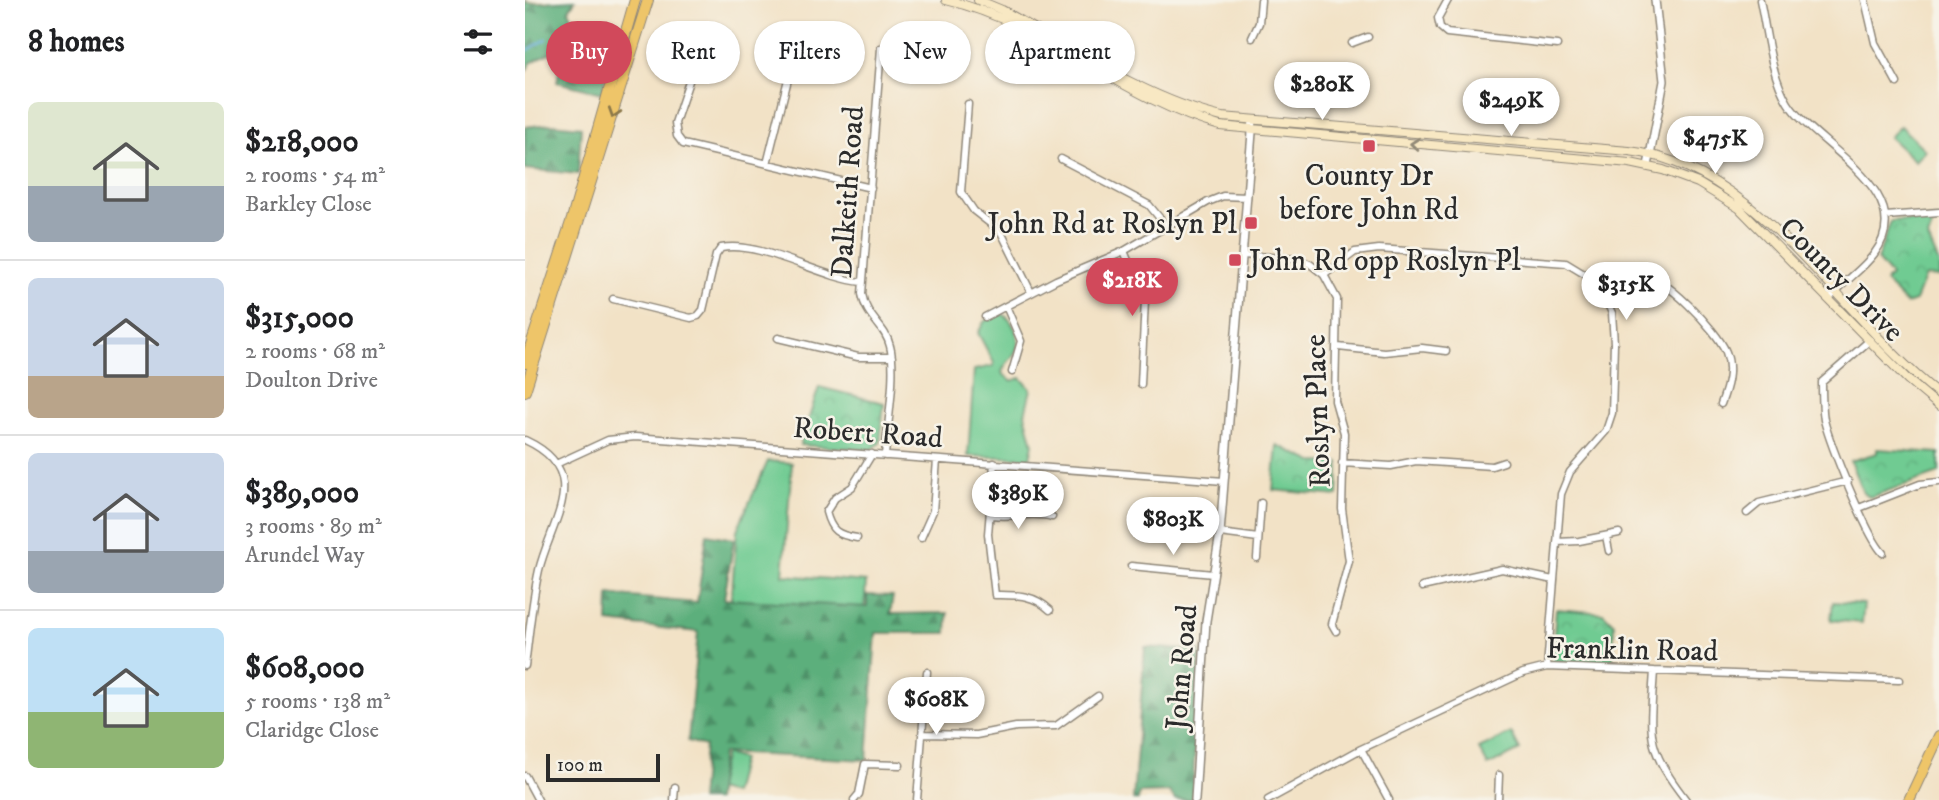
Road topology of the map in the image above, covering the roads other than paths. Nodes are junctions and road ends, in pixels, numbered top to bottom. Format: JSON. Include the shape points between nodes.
{"nodes":[{"id":1,"x":635,"y":0,"type":"edge"},
{"id":2,"x":648,"y":0,"type":"edge"},
{"id":3,"x":946,"y":0,"type":"edge"},
{"id":4,"x":978,"y":0,"type":"edge"},
{"id":5,"x":1261,"y":0,"type":"edge"},
{"id":6,"x":1448,"y":0,"type":"edge"},
{"id":7,"x":1655,"y":0,"type":"edge"},
{"id":8,"x":1760,"y":0,"type":"edge"},
{"id":9,"x":1865,"y":0,"type":"edge"},
{"id":10,"x":1368,"y":37,"type":"dead end"},
{"id":11,"x":1252,"y":38,"type":"dead end"},
{"id":12,"x":1352,"y":43,"type":"dead end"},
{"id":13,"x":1557,"y":45,"type":"dead end"},
{"id":14,"x":879,"y":76,"type":"edge"},
{"id":15,"x":1897,"y":83,"type":"dead end"},
{"id":16,"x":688,"y":84,"type":"edge"},
{"id":17,"x":787,"y":84,"type":"edge"},
{"id":18,"x":968,"y":104,"type":"dead end"},
{"id":19,"x":1254,"y":120,"type":"junction"},
{"id":20,"x":1252,"y":130,"type":"junction"},
{"id":21,"x":1651,"y":155,"type":"junction"},
{"id":22,"x":1061,"y":159,"type":"dead end"},
{"id":23,"x":767,"y":164,"type":"junction"},
{"id":24,"x":1648,"y":166,"type":"junction"},
{"id":25,"x":871,"y":188,"type":"junction"},
{"id":26,"x":1247,"y":197,"type":"junction"},
{"id":27,"x":1939,"y":212,"type":"edge"},
{"id":28,"x":1886,"y":216,"type":"junction"},
{"id":29,"x":1167,"y":227,"type":"junction"},
{"id":30,"x":1124,"y":251,"type":"junction"},
{"id":31,"x":1242,"y":255,"type":"junction"},
{"id":32,"x":1324,"y":275,"type":"junction"},
{"id":33,"x":862,"y":282,"type":"junction"},
{"id":34,"x":1600,"y":288,"type":"junction"},
{"id":35,"x":1031,"y":292,"type":"junction"},
{"id":36,"x":1832,"y":295,"type":"junction"},
{"id":37,"x":613,"y":299,"type":"dead end"},
{"id":38,"x":1006,"y":306,"type":"junction"},
{"id":39,"x":985,"y":317,"type":"dead end"},
{"id":40,"x":778,"y":338,"type":"dead end"},
{"id":41,"x":1870,"y":340,"type":"junction"},
{"id":42,"x":1338,"y":347,"type":"junction"},
{"id":43,"x":1446,"y":351,"type":"dead end"},
{"id":44,"x":892,"y":357,"type":"junction"},
{"id":45,"x":525,"y":363,"type":"edge"},
{"id":46,"x":1012,"y":372,"type":"dead end"},
{"id":47,"x":1141,"y":384,"type":"dead end"},
{"id":48,"x":525,"y":391,"type":"edge"},
{"id":49,"x":1939,"y":394,"type":"edge"},
{"id":50,"x":1721,"y":404,"type":"dead end"},
{"id":51,"x":1939,"y":406,"type":"edge"},
{"id":52,"x":525,"y":440,"type":"edge"},
{"id":53,"x":872,"y":454,"type":"junction"},
{"id":54,"x":885,"y":456,"type":"junction"},
{"id":55,"x":937,"y":460,"type":"junction"},
{"id":56,"x":1504,"y":462,"type":"dead end"},
{"id":57,"x":994,"y":463,"type":"junction"},
{"id":58,"x":1342,"y":463,"type":"junction"},
{"id":59,"x":556,"y":464,"type":"junction"},
{"id":60,"x":1224,"y":481,"type":"junction"},
{"id":61,"x":1848,"y":481,"type":"junction"},
{"id":62,"x":1937,"y":482,"type":"edge"},
{"id":63,"x":1939,"y":490,"type":"edge"},
{"id":64,"x":1261,"y":503,"type":"dead end"},
{"id":65,"x":1859,"y":508,"type":"junction"},
{"id":66,"x":1747,"y":513,"type":"dead end"},
{"id":67,"x":992,"y":514,"type":"junction"},
{"id":68,"x":1052,"y":517,"type":"dead end"},
{"id":69,"x":1220,"y":533,"type":"junction"},
{"id":70,"x":1619,"y":533,"type":"dead end"},
{"id":71,"x":1606,"y":536,"type":"junction"},
{"id":72,"x":857,"y":538,"type":"dead end"},
{"id":73,"x":921,"y":538,"type":"dead end"},
{"id":74,"x":1258,"y":538,"type":"junction"},
{"id":75,"x":1557,"y":542,"type":"junction"},
{"id":76,"x":1609,"y":551,"type":"dead end"},
{"id":77,"x":1883,"y":553,"type":"dead end"},
{"id":78,"x":1257,"y":558,"type":"dead end"},
{"id":79,"x":1131,"y":566,"type":"dead end"},
{"id":80,"x":1213,"y":574,"type":"junction"},
{"id":81,"x":1553,"y":580,"type":"junction"},
{"id":82,"x":1422,"y":587,"type":"dead end"},
{"id":83,"x":1050,"y":610,"type":"dead end"},
{"id":84,"x":1336,"y":631,"type":"dead end"},
{"id":85,"x":525,"y":666,"type":"edge"},
{"id":86,"x":1547,"y":667,"type":"junction"},
{"id":87,"x":927,"y":671,"type":"dead end"},
{"id":88,"x":1654,"y":671,"type":"junction"},
{"id":89,"x":1899,"y":680,"type":"dead end"},
{"id":90,"x":1098,"y":696,"type":"dead end"},
{"id":91,"x":923,"y":734,"type":"junction"},
{"id":92,"x":1939,"y":736,"type":"edge"},
{"id":93,"x":1361,"y":749,"type":"junction"},
{"id":94,"x":900,"y":765,"type":"dead end"},
{"id":95,"x":1499,"y":775,"type":"dead end"},
{"id":96,"x":525,"y":776,"type":"edge"},
{"id":97,"x":675,"y":788,"type":"dead end"},
{"id":98,"x":538,"y":800,"type":"edge"},
{"id":99,"x":674,"y":800,"type":"edge"},
{"id":100,"x":854,"y":800,"type":"edge"},
{"id":101,"x":917,"y":800,"type":"edge"},
{"id":102,"x":1195,"y":800,"type":"edge"},
{"id":103,"x":1268,"y":800,"type":"edge"},
{"id":104,"x":1389,"y":800,"type":"edge"},
{"id":105,"x":1498,"y":800,"type":"edge"},
{"id":106,"x":1686,"y":800,"type":"edge"},
{"id":107,"x":1909,"y":800,"type":"edge"}],
"edges":[{"from":1,"to":45,"type":"main road"},
{"from":2,"to":48,"type":"main road","one_way":true},
{"from":3,"to":20,"type":"main road","name":"County Drive","via":[[997,17],[1170,110],[1220,126]]},
{"from":4,"to":19,"type":"main road","name":"County Drive","via":[[1173,102],[1222,117]]},
{"from":5,"to":11,"type":"street"},
{"from":6,"to":13,"type":"street","via":[[1438,18],[1447,33]]},
{"from":7,"to":21,"type":"street","via":[[1664,81]]},
{"from":8,"to":28,"type":"street","via":[[1787,101],[1869,182]]},
{"from":9,"to":15,"type":"street","via":[[1875,43]]},
{"from":10,"to":12,"type":"street"},
{"from":14,"to":25,"type":"street","name":"Dalkeith Road"},
{"from":16,"to":23,"type":"street","via":[[675,123],[683,144]]},
{"from":17,"to":23,"type":"street"},
{"from":18,"to":35,"type":"street","via":[[961,192],[974,211],[1001,232]]},
{"from":19,"to":20,"type":"street","name":"John Road"},
{"from":19,"to":21,"type":"main road","name":"County Drive"},
{"from":24,"to":20,"type":"main road","name":"County Drive","one_way":true},
{"from":20,"to":26,"type":"street","name":"John Road"},
{"from":21,"to":24,"type":"street"},
{"from":21,"to":36,"type":"main road","name":"County Drive","via":[[1703,173],[1728,189],[1752,208]]},
{"from":22,"to":29,"type":"street","via":[[1149,205]]},
{"from":23,"to":25,"type":"street"},
{"from":24,"to":36,"type":"main road","name":"County Drive","via":[[1698,183],[1738,208]]},
{"from":25,"to":33,"type":"street","name":"Dalkeith Road"},
{"from":26,"to":29,"type":"street","via":[[1215,199]]},
{"from":26,"to":31,"type":"street","name":"John Road"},
{"from":27,"to":28,"type":"street"},
{"from":28,"to":36,"type":"street","via":[[1875,253]]},
{"from":29,"to":30,"type":"street"},
{"from":30,"to":35,"type":"street"},
{"from":30,"to":47,"type":"street","via":[[1145,300]]},
{"from":31,"to":32,"type":"street","via":[[1297,259]]},
{"from":31,"to":60,"type":"street","name":"John Road"},
{"from":32,"to":34,"type":"street","via":[[1355,253],[1379,249],[1566,263]]},
{"from":32,"to":42,"type":"street","name":"Roslyn Place","via":[[1337,299]]},
{"from":33,"to":37,"type":"street","via":[[729,246],[716,255],[698,316]]},
{"from":33,"to":44,"type":"street","name":"Dalkeith Road","via":[[868,315],[886,336]]},
{"from":34,"to":50,"type":"street","via":[[1624,274],[1643,273],[1667,285],[1714,332],[1727,354],[1729,384]]},
{"from":34,"to":75,"type":"street","via":[[1612,313],[1612,413],[1606,431],[1570,472],[1560,494]]},
{"from":35,"to":38,"type":"street"},
{"from":36,"to":41,"type":"main road","name":"County Drive"},
{"from":36,"to":49,"type":"main road","name":"County Drive"},
{"from":38,"to":39,"type":"street"},
{"from":38,"to":46,"type":"street","via":[[1021,341]]},
{"from":40,"to":44,"type":"street","via":[[858,357]]},
{"from":41,"to":51,"type":"main road","name":"County Drive"},
{"from":41,"to":61,"type":"street","via":[[1822,382],[1824,419]]},
{"from":42,"to":43,"type":"street"},
{"from":42,"to":58,"type":"street","name":"Roslyn Place","via":[[1335,401],[1345,433]]},
{"from":44,"to":54,"type":"street","name":"Dalkeith Road"},
{"from":52,"to":59,"type":"street"},
{"from":53,"to":54,"type":"street","name":"Robert Road"},
{"from":53,"to":59,"type":"street","name":"Robert Road","via":[[620,438]]},
{"from":53,"to":72,"type":"street","via":[[852,487],[835,498],[826,512],[830,528]]},
{"from":54,"to":55,"type":"street","name":"Robert Road"},
{"from":55,"to":57,"type":"street","name":"Robert Road"},
{"from":55,"to":73,"type":"street","via":[[933,511]]},
{"from":56,"to":58,"type":"street","via":[[1492,466]]},
{"from":57,"to":60,"type":"street","name":"Robert Road"},
{"from":57,"to":67,"type":"street"},
{"from":58,"to":84,"type":"street","name":"Roslyn Place","via":[[1349,561],[1332,624]]},
{"from":59,"to":85,"type":"street","via":[[564,501],[540,567]]},
{"from":60,"to":69,"type":"street","name":"John Road"},
{"from":61,"to":65,"type":"street"},
{"from":61,"to":66,"type":"street","via":[[1759,503]]},
{"from":62,"to":63,"type":"street"},
{"from":62,"to":65,"type":"street"},
{"from":64,"to":74,"type":"street"},
{"from":65,"to":77,"type":"street"},
{"from":67,"to":68,"type":"street"},
{"from":67,"to":83,"type":"street","via":[[988,534],[995,595],[1025,595]]},
{"from":69,"to":74,"type":"street"},
{"from":69,"to":80,"type":"street","name":"John Road"},
{"from":70,"to":71,"type":"street"},
{"from":71,"to":75,"type":"street"},
{"from":71,"to":76,"type":"street"},
{"from":74,"to":78,"type":"street"},
{"from":75,"to":81,"type":"street"},
{"from":79,"to":80,"type":"street"},
{"from":80,"to":102,"type":"street","name":"John Road"},
{"from":81,"to":82,"type":"street","via":[[1502,569]]},
{"from":81,"to":86,"type":"street"},
{"from":86,"to":88,"type":"street","name":"Franklin Road"},
{"from":86,"to":93,"type":"street","name":"Franklin Road","via":[[1523,673]]},
{"from":87,"to":91,"type":"street"},
{"from":88,"to":89,"type":"street","name":"Franklin Road"},
{"from":88,"to":106,"type":"street","via":[[1650,736],[1666,775]]},
{"from":90,"to":91,"type":"street","via":[[1056,726],[976,735]]},
{"from":91,"to":101,"type":"street"},
{"from":92,"to":107,"type":"main road"},
{"from":93,"to":103,"type":"street","name":"Franklin Road"},
{"from":93,"to":104,"type":"street"},
{"from":94,"to":100,"type":"street","via":[[865,764]]},
{"from":95,"to":105,"type":"street"},
{"from":96,"to":98,"type":"street"},
{"from":97,"to":99,"type":"street"}]}
